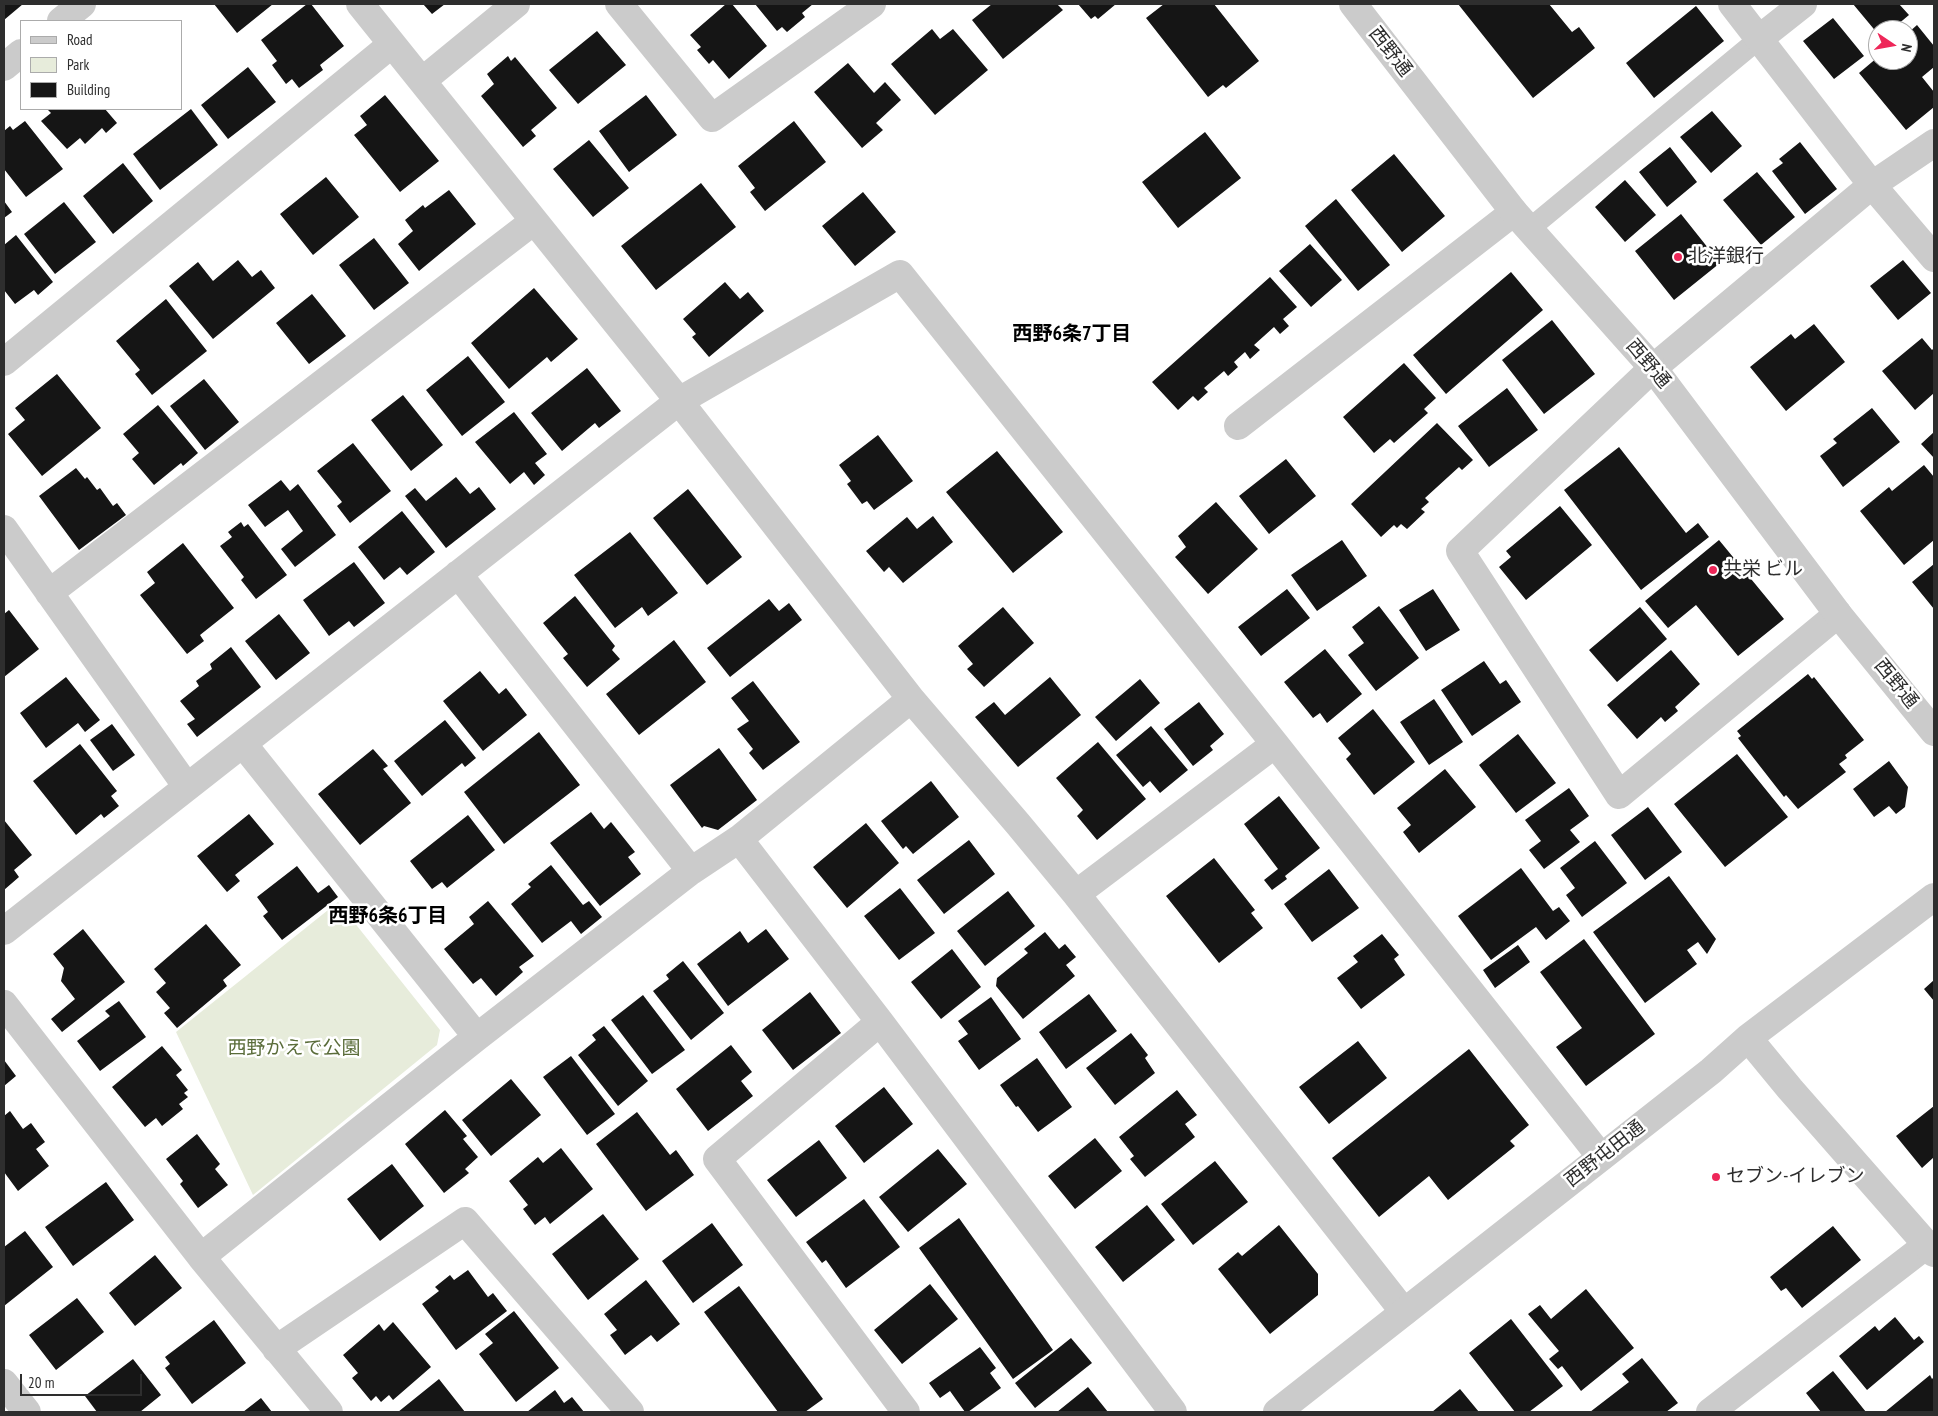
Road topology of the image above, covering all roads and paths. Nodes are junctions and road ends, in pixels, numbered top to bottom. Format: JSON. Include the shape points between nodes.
{"nodes":[{"id":1,"x":82,"y":4,"type":"edge"},
{"id":2,"x":360,"y":4,"type":"edge"},
{"id":3,"x":516,"y":4,"type":"edge"},
{"id":4,"x":619,"y":4,"type":"edge"},
{"id":5,"x":872,"y":4,"type":"edge"},
{"id":6,"x":1353,"y":4,"type":"edge"},
{"id":7,"x":1732,"y":4,"type":"edge"},
{"id":8,"x":1802,"y":4,"type":"edge"},
{"id":9,"x":61,"y":20,"type":"edge"},
{"id":10,"x":1760,"y":38,"type":"junction"},
{"id":11,"x":392,"y":44,"type":"junction"},
{"id":12,"x":20,"y":54,"type":"edge"},
{"id":13,"x":4,"y":67,"type":"edge"},
{"id":14,"x":422,"y":81,"type":"junction"},
{"id":15,"x":1934,"y":143,"type":"edge"},
{"id":16,"x":1872,"y":185,"type":"junction"},
{"id":17,"x":534,"y":221,"type":"junction"},
{"id":18,"x":1521,"y":221,"type":"junction"},
{"id":19,"x":1934,"y":258,"type":"edge"},
{"id":20,"x":4,"y":362,"type":"edge"},
{"id":21,"x":1653,"y":368,"type":"junction"},
{"id":22,"x":679,"y":401,"type":"junction"},
{"id":23,"x":1238,"y":426,"type":"dead end"},
{"id":24,"x":4,"y":529,"type":"edge"},
{"id":25,"x":458,"y":574,"type":"junction"},
{"id":26,"x":50,"y":593,"type":"junction"},
{"id":27,"x":1838,"y":614,"type":"junction"},
{"id":28,"x":912,"y":699,"type":"junction"},
{"id":29,"x":1934,"y":732,"type":"edge"},
{"id":30,"x":243,"y":744,"type":"junction"},
{"id":31,"x":1275,"y":744,"type":"junction"},
{"id":32,"x":187,"y":787,"type":"junction"},
{"id":33,"x":739,"y":839,"type":"junction"},
{"id":34,"x":691,"y":871,"type":"junction"},
{"id":35,"x":1076,"y":894,"type":"junction"},
{"id":36,"x":1934,"y":897,"type":"edge"},
{"id":37,"x":4,"y":931,"type":"edge"},
{"id":38,"x":4,"y":1004,"type":"edge"},
{"id":39,"x":880,"y":1022,"type":"junction"},
{"id":40,"x":477,"y":1037,"type":"junction"},
{"id":41,"x":1748,"y":1038,"type":"junction"},
{"id":42,"x":1601,"y":1157,"type":"junction"},
{"id":43,"x":1931,"y":1248,"type":"edge"},
{"id":44,"x":201,"y":1257,"type":"junction"},
{"id":45,"x":1404,"y":1312,"type":"junction"},
{"id":46,"x":276,"y":1350,"type":"junction"},
{"id":47,"x":4,"y":1383,"type":"edge"},
{"id":48,"x":27,"y":1412,"type":"edge"},
{"id":49,"x":328,"y":1412,"type":"edge"},
{"id":50,"x":630,"y":1412,"type":"edge"},
{"id":51,"x":906,"y":1412,"type":"edge"},
{"id":52,"x":1173,"y":1412,"type":"edge"},
{"id":53,"x":1278,"y":1412,"type":"edge"},
{"id":54,"x":1710,"y":1412,"type":"edge"}],
"edges":[{"from":1,"to":9,"type":"street"},
{"from":2,"to":11,"type":"street"},
{"from":3,"to":14,"type":"street"},
{"from":4,"to":5,"type":"street","via":[[712,118]]},
{"from":6,"to":18,"type":"street","name":"西野通"},
{"from":7,"to":10,"type":"street"},
{"from":8,"to":10,"type":"street"},
{"from":10,"to":16,"type":"street"},
{"from":10,"to":18,"type":"lane"},
{"from":11,"to":14,"type":"street"},
{"from":11,"to":20,"type":"street"},
{"from":12,"to":13,"type":"street"},
{"from":14,"to":17,"type":"street"},
{"from":15,"to":16,"type":"street"},
{"from":16,"to":19,"type":"street"},
{"from":16,"to":21,"type":"street"},
{"from":17,"to":22,"type":"street"},
{"from":17,"to":26,"type":"street"},
{"from":18,"to":21,"type":"street","name":"西野通"},
{"from":18,"to":23,"type":"street"},
{"from":21,"to":27,"type":"street","name":"西野通"},
{"from":21,"to":27,"type":"street","via":[[1460,551],[1619,795]]},
{"from":22,"to":25,"type":"street"},
{"from":22,"to":28,"type":"street"},
{"from":22,"to":31,"type":"street","via":[[900,274]]},
{"from":24,"to":26,"type":"street"},
{"from":25,"to":30,"type":"street"},
{"from":25,"to":34,"type":"street"},
{"from":26,"to":32,"type":"street"},
{"from":27,"to":29,"type":"street","name":"西野通"},
{"from":28,"to":33,"type":"street"},
{"from":28,"to":35,"type":"street"},
{"from":30,"to":32,"type":"street"},
{"from":30,"to":40,"type":"street"},
{"from":31,"to":35,"type":"street"},
{"from":31,"to":42,"type":"street"},
{"from":32,"to":37,"type":"street"},
{"from":33,"to":34,"type":"street"},
{"from":33,"to":39,"type":"street"},
{"from":34,"to":40,"type":"street"},
{"from":35,"to":45,"type":"street"},
{"from":36,"to":41,"type":"street","name":"西野屯田通"},
{"from":38,"to":44,"type":"street"},
{"from":39,"to":51,"type":"street","via":[[717,1159]]},
{"from":39,"to":52,"type":"street"},
{"from":40,"to":44,"type":"street"},
{"from":41,"to":42,"type":"street","name":"西野屯田通"},
{"from":41,"to":43,"type":"street"},
{"from":42,"to":45,"type":"street","name":"西野屯田通"},
{"from":43,"to":54,"type":"street"},
{"from":44,"to":46,"type":"street"},
{"from":45,"to":53,"type":"street","name":"西野屯田通"},
{"from":46,"to":49,"type":"street"},
{"from":46,"to":50,"type":"street","via":[[465,1222]]},
{"from":47,"to":48,"type":"street"}]}
